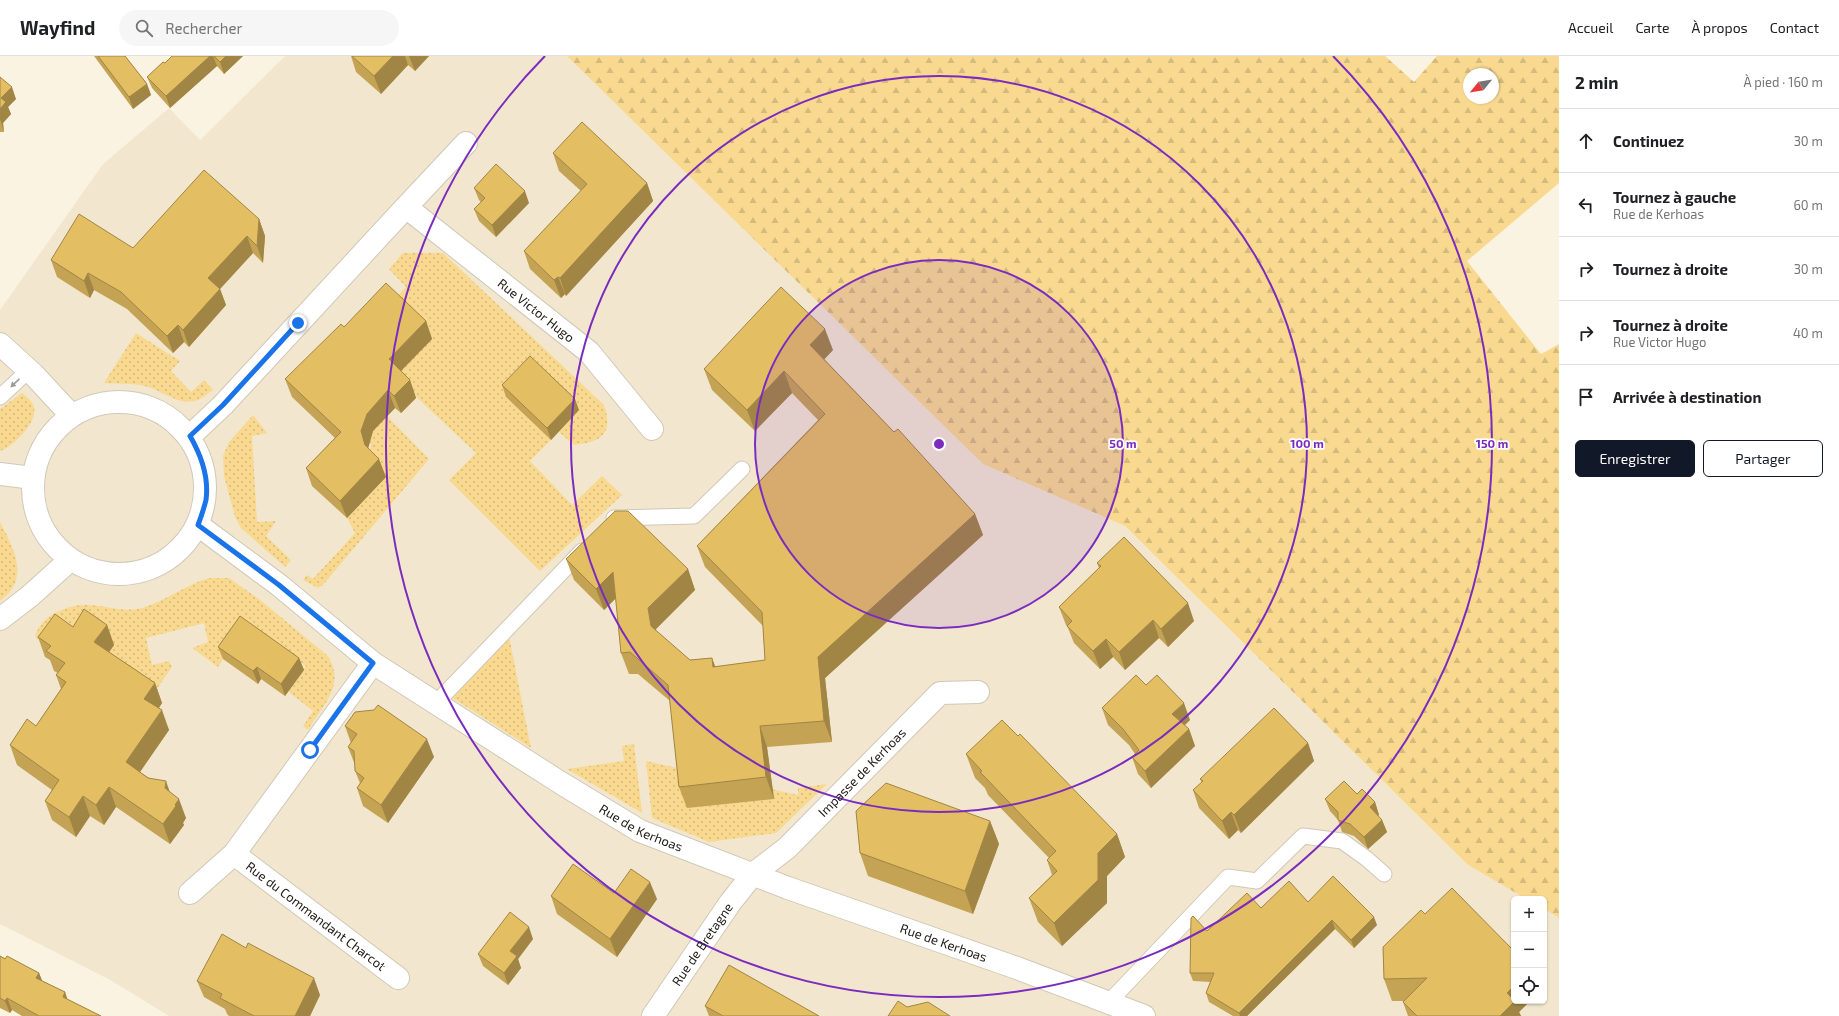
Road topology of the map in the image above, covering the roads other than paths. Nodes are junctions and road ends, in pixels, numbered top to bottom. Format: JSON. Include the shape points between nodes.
{"nodes":[{"id":1,"x":466,"y":143,"type":"dead end"},
{"id":2,"x":406,"y":207,"type":"junction"},
{"id":3,"x":0,"y":344,"type":"edge"},
{"id":4,"x":29,"y":370,"type":"junction"},
{"id":5,"x":0,"y":397,"type":"edge"},
{"id":6,"x":71,"y":415,"type":"junction"},
{"id":7,"x":652,"y":429,"type":"dead end"},
{"id":8,"x":190,"y":436,"type":"junction"},
{"id":9,"x":742,"y":469,"type":"dead end"},
{"id":10,"x":0,"y":474,"type":"edge"},
{"id":11,"x":33,"y":478,"type":"junction"},
{"id":12,"x":198,"y":525,"type":"junction"},
{"id":13,"x":603,"y":529,"type":"edge"},
{"id":14,"x":592,"y":540,"type":"edge"},
{"id":15,"x":70,"y":560,"type":"junction"},
{"id":16,"x":0,"y":619,"type":"edge"},
{"id":17,"x":373,"y":663,"type":"junction"},
{"id":18,"x":978,"y":692,"type":"dead end"},
{"id":19,"x":436,"y":703,"type":"junction"},
{"id":20,"x":234,"y":854,"type":"junction"},
{"id":21,"x":753,"y":874,"type":"junction"},
{"id":22,"x":1384,"y":874,"type":"dead end"},
{"id":23,"x":190,"y":893,"type":"dead end"},
{"id":24,"x":398,"y":978,"type":"dead end"},
{"id":25,"x":1108,"y":1002,"type":"junction"},
{"id":26,"x":653,"y":1016,"type":"edge"},
{"id":27,"x":1144,"y":1016,"type":"edge"}],
"edges":[{"from":1,"to":2,"type":"street"},
{"from":2,"to":7,"type":"street","name":"Rue Victor Hugo","via":[[589,352]]},
{"from":2,"to":8,"type":"street","via":[[223,405]]},
{"from":3,"to":4,"type":"street"},
{"from":4,"to":5,"type":"lane","one_way":true},
{"from":4,"to":6,"type":"street"},
{"from":6,"to":8,"type":"street","via":[[93,405],[117,401],[141,404],[164,413]]},
{"from":6,"to":11,"type":"street","via":[[52,432],[40,454]]},
{"from":8,"to":12,"type":"street","via":[[198,450],[205,474],[206,500]]},
{"from":9,"to":13,"type":"lane","via":[[694,516],[613,518]]},
{"from":10,"to":11,"type":"street"},
{"from":11,"to":15,"type":"street","via":[[34,501],[40,524],[53,544]]},
{"from":12,"to":15,"type":"street","via":[[181,549],[157,567],[128,575],[98,572]]},
{"from":12,"to":17,"type":"street","name":"Rue de Kerhoas","via":[[279,585]]},
{"from":14,"to":19,"type":"lane"},
{"from":15,"to":16,"type":"street"},
{"from":17,"to":19,"type":"street","name":"Rue de Kerhoas"},
{"from":17,"to":20,"type":"street","name":"Rue du Commandant Charcot"},
{"from":18,"to":21,"type":"street","name":"Impasse de Kerhoas","via":[[940,693],[787,848]]},
{"from":19,"to":21,"type":"street","name":"Rue de Kerhoas","via":[[640,831]]},
{"from":20,"to":23,"type":"street","name":"Rue du Commandant Charcot"},
{"from":20,"to":24,"type":"street","name":"Rue du Commandant Charcot"},
{"from":21,"to":25,"type":"street","name":"Rue de Kerhoas"},
{"from":21,"to":26,"type":"street","name":"Rue de Bretagne","via":[[730,903]]},
{"from":22,"to":25,"type":"lane","via":[[1342,841],[1303,836],[1257,881],[1228,877]]},
{"from":25,"to":27,"type":"street","name":"Rue de Kerhoas"}]}
